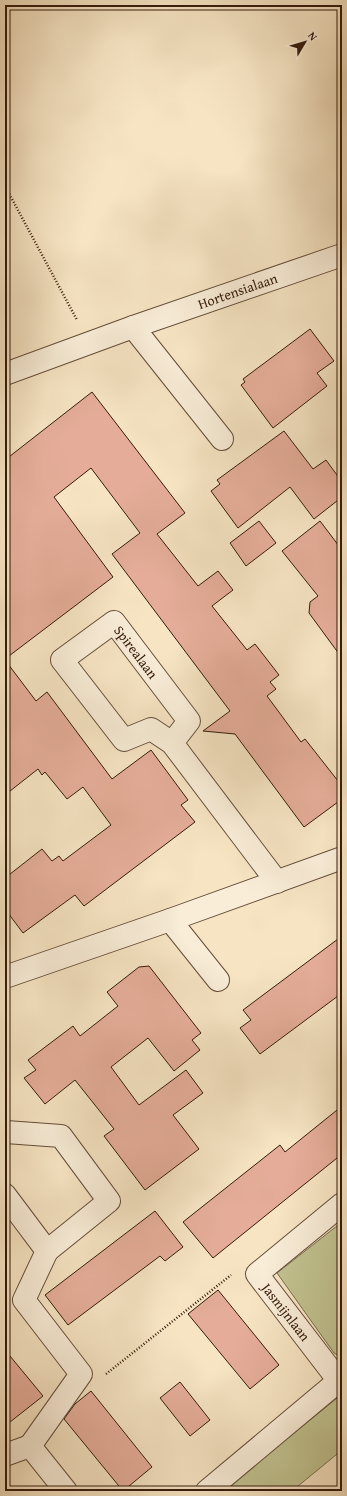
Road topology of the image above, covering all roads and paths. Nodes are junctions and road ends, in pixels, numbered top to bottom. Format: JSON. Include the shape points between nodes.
{"nodes":[{"id":1,"x":5,"y":186,"type":"edge"},
{"id":2,"x":342,"y":255,"type":"edge"},
{"id":3,"x":133,"y":327,"type":"junction"},
{"id":4,"x":89,"y":343,"type":"junction"},
{"id":5,"x":5,"y":374,"type":"edge"},
{"id":6,"x":222,"y":439,"type":"dead end"},
{"id":7,"x":172,"y":743,"type":"junction"},
{"id":8,"x":342,"y":858,"type":"edge"},
{"id":9,"x":276,"y":882,"type":"junction"},
{"id":10,"x":170,"y":920,"type":"junction"},
{"id":11,"x":5,"y":977,"type":"edge"},
{"id":12,"x":218,"y":980,"type":"dead end"},
{"id":13,"x":5,"y":1133,"type":"edge"},
{"id":14,"x":5,"y":1195,"type":"edge"},
{"id":15,"x":342,"y":1204,"type":"edge"},
{"id":16,"x":47,"y":1250,"type":"junction"},
{"id":17,"x":256,"y":1274,"type":"junction"},
{"id":18,"x":81,"y":1374,"type":"junction"},
{"id":19,"x":341,"y":1379,"type":"edge"},
{"id":20,"x":30,"y":1446,"type":"junction"},
{"id":21,"x":5,"y":1455,"type":"edge"},
{"id":22,"x":66,"y":1491,"type":"edge"},
{"id":23,"x":207,"y":1491,"type":"edge"}],
"edges":[{"from":1,"to":4,"type":"path"},
{"from":2,"to":3,"type":"street","name":"Hortensialaan"},
{"from":3,"to":4,"type":"street","name":"Hortensialaan"},
{"from":3,"to":6,"type":"street"},
{"from":4,"to":5,"type":"street","name":"Hortensialaan"},
{"from":7,"to":7,"type":"street","name":"Spirealaan","via":[[151,729],[124,740],[62,660],[114,622],[188,721]]},
{"from":7,"to":9,"type":"street","name":"Spirealaan"},
{"from":8,"to":9,"type":"street"},
{"from":9,"to":10,"type":"street"},
{"from":10,"to":11,"type":"street"},
{"from":10,"to":12,"type":"street"},
{"from":13,"to":16,"type":"street","via":[[61,1136],[109,1201]]},
{"from":14,"to":16,"type":"street"},
{"from":15,"to":17,"type":"street","name":"Jasmijnlaan"},
{"from":16,"to":18,"type":"street","via":[[24,1300]]},
{"from":17,"to":18,"type":"path","via":[[238,1269],[101,1379]]},
{"from":17,"to":19,"type":"street","name":"Jasmijnlaan"},
{"from":18,"to":20,"type":"street"},
{"from":19,"to":23,"type":"street","name":"Jasmijnlaan"},
{"from":20,"to":21,"type":"street"},
{"from":20,"to":22,"type":"street"}]}
